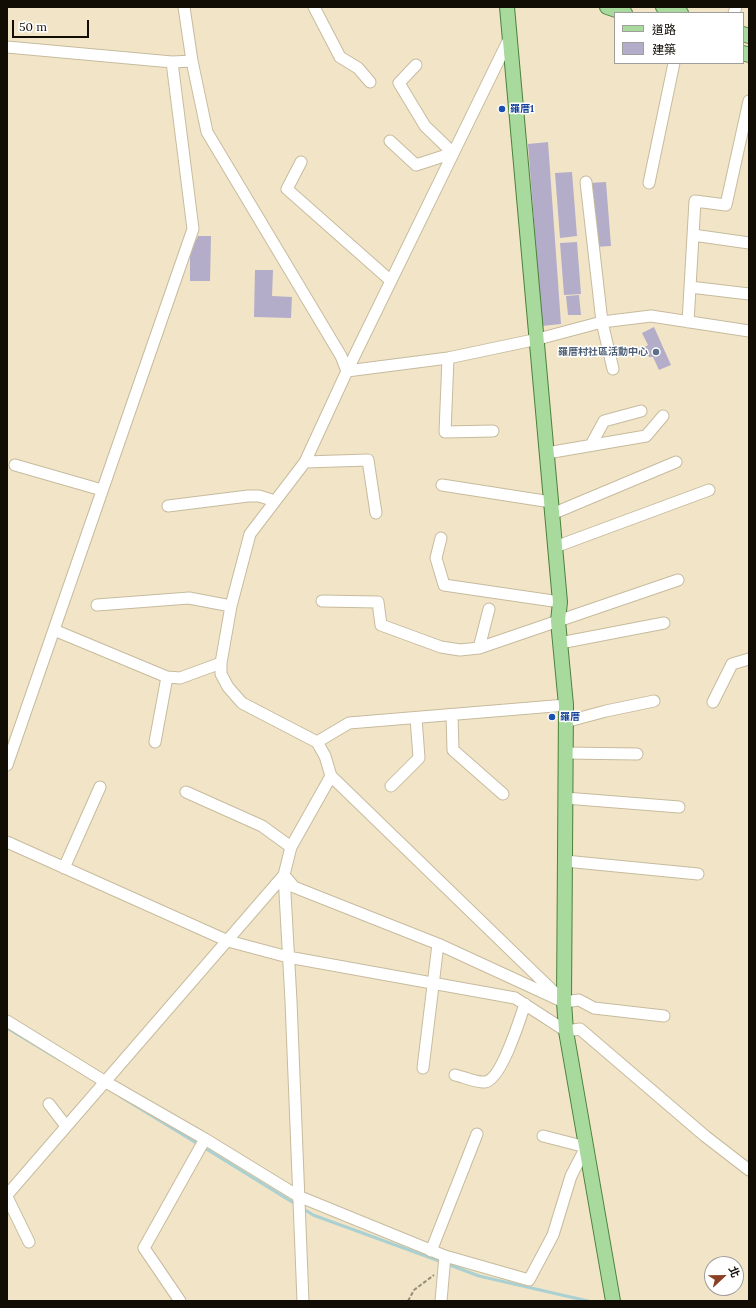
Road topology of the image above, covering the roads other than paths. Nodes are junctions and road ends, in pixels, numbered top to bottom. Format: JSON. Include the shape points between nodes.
{"nodes":[{"id":1,"x":184,"y":7,"type":"edge"},
{"id":2,"x":314,"y":7,"type":"edge"},
{"id":3,"x":508,"y":7,"type":"edge"},
{"id":4,"x":607,"y":7,"type":"edge"},
{"id":5,"x":663,"y":7,"type":"edge"},
{"id":6,"x":622,"y":12,"type":"edge"},
{"id":7,"x":677,"y":12,"type":"edge"},
{"id":8,"x":510,"y":37,"type":"junction"},
{"id":9,"x":7,"y":47,"type":"edge"},
{"id":10,"x":192,"y":61,"type":"junction"},
{"id":11,"x":172,"y":62,"type":"junction"},
{"id":12,"x":674,"y":64,"type":"edge"},
{"id":13,"x":416,"y":65,"type":"dead end"},
{"id":14,"x":370,"y":82,"type":"dead end"},
{"id":15,"x":749,"y":101,"type":"edge"},
{"id":16,"x":390,"y":141,"type":"dead end"},
{"id":17,"x":453,"y":153,"type":"junction"},
{"id":18,"x":301,"y":162,"type":"dead end"},
{"id":19,"x":586,"y":182,"type":"dead end"},
{"id":20,"x":649,"y":183,"type":"dead end"},
{"id":21,"x":693,"y":235,"type":"junction"},
{"id":22,"x":749,"y":243,"type":"edge"},
{"id":23,"x":391,"y":281,"type":"junction"},
{"id":24,"x":690,"y":287,"type":"junction"},
{"id":25,"x":749,"y":294,"type":"edge"},
{"id":26,"x":602,"y":322,"type":"junction"},
{"id":27,"x":688,"y":322,"type":"junction"},
{"id":28,"x":749,"y":331,"type":"edge"},
{"id":29,"x":538,"y":339,"type":"junction"},
{"id":30,"x":448,"y":358,"type":"junction"},
{"id":31,"x":613,"y":369,"type":"dead end"},
{"id":32,"x":347,"y":371,"type":"junction"},
{"id":33,"x":641,"y":411,"type":"dead end"},
{"id":34,"x":663,"y":416,"type":"dead end"},
{"id":35,"x":493,"y":431,"type":"dead end"},
{"id":36,"x":591,"y":446,"type":"junction"},
{"id":37,"x":547,"y":453,"type":"junction"},
{"id":38,"x":305,"y":462,"type":"junction"},
{"id":39,"x":676,"y":462,"type":"dead end"},
{"id":40,"x":16,"y":465,"type":"dead end"},
{"id":41,"x":442,"y":485,"type":"dead end"},
{"id":42,"x":102,"y":490,"type":"junction"},
{"id":43,"x":709,"y":490,"type":"dead end"},
{"id":44,"x":275,"y":501,"type":"junction"},
{"id":45,"x":168,"y":506,"type":"dead end"},
{"id":46,"x":552,"y":508,"type":"junction"},
{"id":47,"x":376,"y":513,"type":"dead end"},
{"id":48,"x":441,"y":538,"type":"dead end"},
{"id":49,"x":555,"y":547,"type":"junction"},
{"id":50,"x":678,"y":580,"type":"dead end"},
{"id":51,"x":322,"y":601,"type":"dead end"},
{"id":52,"x":560,"y":602,"type":"junction"},
{"id":53,"x":97,"y":605,"type":"dead end"},
{"id":54,"x":231,"y":606,"type":"junction"},
{"id":55,"x":488,"y":609,"type":"dead end"},
{"id":56,"x":558,"y":621,"type":"junction"},
{"id":57,"x":664,"y":623,"type":"dead end"},
{"id":58,"x":54,"y":630,"type":"junction"},
{"id":59,"x":560,"y":643,"type":"junction"},
{"id":60,"x":479,"y":648,"type":"junction"},
{"id":61,"x":749,"y":659,"type":"edge"},
{"id":62,"x":221,"y":663,"type":"junction"},
{"id":63,"x":167,"y":677,"type":"junction"},
{"id":64,"x":654,"y":701,"type":"dead end"},
{"id":65,"x":712,"y":702,"type":"dead end"},
{"id":66,"x":566,"y":705,"type":"junction"},
{"id":67,"x":452,"y":715,"type":"junction"},
{"id":68,"x":416,"y":718,"type":"junction"},
{"id":69,"x":566,"y":722,"type":"junction"},
{"id":70,"x":155,"y":742,"type":"dead end"},
{"id":71,"x":317,"y":742,"type":"junction"},
{"id":72,"x":565,"y":753,"type":"junction"},
{"id":73,"x":637,"y":754,"type":"dead end"},
{"id":74,"x":7,"y":765,"type":"edge"},
{"id":75,"x":331,"y":776,"type":"junction"},
{"id":76,"x":391,"y":786,"type":"dead end"},
{"id":77,"x":100,"y":787,"type":"dead end"},
{"id":78,"x":186,"y":792,"type":"dead end"},
{"id":79,"x":503,"y":794,"type":"dead end"},
{"id":80,"x":565,"y":798,"type":"junction"},
{"id":81,"x":679,"y":806,"type":"dead end"},
{"id":82,"x":7,"y":842,"type":"edge"},
{"id":83,"x":291,"y":847,"type":"junction"},
{"id":84,"x":565,"y":861,"type":"junction"},
{"id":85,"x":64,"y":868,"type":"junction"},
{"id":86,"x":698,"y":874,"type":"dead end"},
{"id":87,"x":284,"y":875,"type":"junction"},
{"id":88,"x":228,"y":941,"type":"junction"},
{"id":89,"x":438,"y":944,"type":"junction"},
{"id":90,"x":288,"y":957,"type":"junction"},
{"id":91,"x":434,"y":984,"type":"junction"},
{"id":92,"x":564,"y":1002,"type":"junction"},
{"id":93,"x":525,"y":1004,"type":"junction"},
{"id":94,"x":664,"y":1016,"type":"dead end"},
{"id":95,"x":7,"y":1021,"type":"edge"},
{"id":96,"x":566,"y":1031,"type":"junction"},
{"id":97,"x":423,"y":1068,"type":"dead end"},
{"id":98,"x":455,"y":1075,"type":"dead end"},
{"id":99,"x":104,"y":1081,"type":"junction"},
{"id":100,"x":49,"y":1104,"type":"dead end"},
{"id":101,"x":66,"y":1126,"type":"junction"},
{"id":102,"x":477,"y":1134,"type":"dead end"},
{"id":103,"x":543,"y":1136,"type":"dead end"},
{"id":104,"x":206,"y":1139,"type":"junction"},
{"id":105,"x":586,"y":1147,"type":"junction"},
{"id":106,"x":749,"y":1170,"type":"edge"},
{"id":107,"x":7,"y":1196,"type":"edge"},
{"id":108,"x":298,"y":1196,"type":"junction"},
{"id":109,"x":29,"y":1242,"type":"dead end"},
{"id":110,"x":431,"y":1250,"type":"junction"},
{"id":111,"x":444,"y":1256,"type":"junction"},
{"id":112,"x":180,"y":1301,"type":"edge"},
{"id":113,"x":303,"y":1301,"type":"edge"},
{"id":114,"x":441,"y":1301,"type":"edge"},
{"id":115,"x":613,"y":1301,"type":"edge"}],
"edges":[{"from":1,"to":10,"type":"street"},
{"from":2,"to":14,"type":"street","via":[[340,57],[358,68]]},
{"from":3,"to":8,"type":"main road"},
{"from":4,"to":6,"type":"main road"},
{"from":5,"to":7,"type":"main road"},
{"from":8,"to":17,"type":"street"},
{"from":8,"to":29,"type":"main road"},
{"from":9,"to":11,"type":"street"},
{"from":10,"to":11,"type":"street"},
{"from":10,"to":32,"type":"street","via":[[207,132],[341,356]]},
{"from":11,"to":42,"type":"street","via":[[193,229]]},
{"from":12,"to":20,"type":"street"},
{"from":13,"to":17,"type":"street","via":[[399,83],[425,126]]},
{"from":15,"to":21,"type":"street","via":[[726,205],[695,201]]},
{"from":16,"to":17,"type":"street","via":[[416,165]]},
{"from":17,"to":23,"type":"street"},
{"from":18,"to":23,"type":"street","via":[[287,189]]},
{"from":19,"to":26,"type":"street"},
{"from":21,"to":22,"type":"street"},
{"from":21,"to":24,"type":"street"},
{"from":23,"to":32,"type":"street"},
{"from":24,"to":25,"type":"street"},
{"from":24,"to":27,"type":"street"},
{"from":26,"to":27,"type":"street","via":[[651,316]]},
{"from":26,"to":29,"type":"street"},
{"from":26,"to":31,"type":"street"},
{"from":27,"to":28,"type":"street"},
{"from":29,"to":30,"type":"street"},
{"from":29,"to":37,"type":"main road"},
{"from":30,"to":32,"type":"street"},
{"from":30,"to":35,"type":"street","via":[[445,432]]},
{"from":32,"to":38,"type":"street"},
{"from":33,"to":36,"type":"street","via":[[604,421]]},
{"from":34,"to":36,"type":"street","via":[[646,436]]},
{"from":36,"to":37,"type":"street"},
{"from":37,"to":46,"type":"main road"},
{"from":38,"to":44,"type":"street"},
{"from":38,"to":47,"type":"street","via":[[368,460]]},
{"from":39,"to":46,"type":"street"},
{"from":40,"to":42,"type":"street"},
{"from":41,"to":46,"type":"street"},
{"from":42,"to":58,"type":"street"},
{"from":43,"to":49,"type":"street"},
{"from":44,"to":45,"type":"street","via":[[253,496]]},
{"from":44,"to":54,"type":"street","via":[[250,534]]},
{"from":46,"to":49,"type":"main road"},
{"from":48,"to":52,"type":"street","via":[[436,558],[444,585]]},
{"from":49,"to":52,"type":"main road"},
{"from":50,"to":56,"type":"street"},
{"from":51,"to":60,"type":"street","via":[[378,602],[381,625],[441,647],[460,650]]},
{"from":52,"to":56,"type":"main road"},
{"from":53,"to":54,"type":"street","via":[[189,598]]},
{"from":54,"to":62,"type":"street"},
{"from":55,"to":60,"type":"street"},
{"from":56,"to":59,"type":"main road"},
{"from":56,"to":60,"type":"street"},
{"from":57,"to":59,"type":"street"},
{"from":58,"to":63,"type":"street"},
{"from":58,"to":74,"type":"street"},
{"from":59,"to":66,"type":"main road"},
{"from":61,"to":65,"type":"street","via":[[732,664]]},
{"from":62,"to":63,"type":"street","via":[[180,678]]},
{"from":62,"to":71,"type":"street","via":[[221,674],[242,703]]},
{"from":63,"to":70,"type":"street"},
{"from":64,"to":69,"type":"street"},
{"from":66,"to":67,"type":"street"},
{"from":66,"to":69,"type":"main road"},
{"from":67,"to":68,"type":"street"},
{"from":67,"to":79,"type":"street","via":[[453,750]]},
{"from":68,"to":71,"type":"street","via":[[349,723]]},
{"from":68,"to":76,"type":"street","via":[[419,758]]},
{"from":69,"to":72,"type":"main road"},
{"from":71,"to":75,"type":"street","via":[[325,756]]},
{"from":72,"to":73,"type":"street"},
{"from":72,"to":80,"type":"main road"},
{"from":75,"to":83,"type":"street"},
{"from":75,"to":92,"type":"street"},
{"from":77,"to":85,"type":"street"},
{"from":78,"to":83,"type":"street","via":[[262,826]]},
{"from":80,"to":81,"type":"street"},
{"from":80,"to":84,"type":"main road"},
{"from":82,"to":85,"type":"street"},
{"from":83,"to":87,"type":"street"},
{"from":84,"to":86,"type":"street"},
{"from":84,"to":92,"type":"main road"},
{"from":85,"to":88,"type":"street"},
{"from":87,"to":88,"type":"street"},
{"from":87,"to":89,"type":"street","via":[[294,887]]},
{"from":87,"to":90,"type":"street"},
{"from":88,"to":90,"type":"street"},
{"from":88,"to":99,"type":"street"},
{"from":89,"to":91,"type":"street"},
{"from":89,"to":92,"type":"street"},
{"from":90,"to":91,"type":"street"},
{"from":90,"to":108,"type":"street"},
{"from":91,"to":93,"type":"street","via":[[515,998]]},
{"from":91,"to":97,"type":"street"},
{"from":92,"to":94,"type":"street","via":[[579,1000],[594,1008]]},
{"from":92,"to":96,"type":"main road"},
{"from":93,"to":96,"type":"street"},
{"from":93,"to":98,"type":"street","via":[[504,1059],[492,1079],[485,1082]]},
{"from":95,"to":99,"type":"street"},
{"from":96,"to":105,"type":"main road"},
{"from":96,"to":106,"type":"street","via":[[580,1029],[705,1136]]},
{"from":99,"to":101,"type":"street"},
{"from":99,"to":104,"type":"street"},
{"from":100,"to":101,"type":"street"},
{"from":101,"to":107,"type":"street"},
{"from":102,"to":110,"type":"street"},
{"from":103,"to":105,"type":"street"},
{"from":104,"to":108,"type":"street"},
{"from":104,"to":112,"type":"street","via":[[144,1248]]},
{"from":105,"to":111,"type":"street","via":[[571,1176],[553,1235],[529,1280]]},
{"from":105,"to":115,"type":"main road"},
{"from":107,"to":109,"type":"street"},
{"from":108,"to":110,"type":"street"},
{"from":108,"to":113,"type":"street"},
{"from":110,"to":111,"type":"street"},
{"from":111,"to":114,"type":"street"}]}
